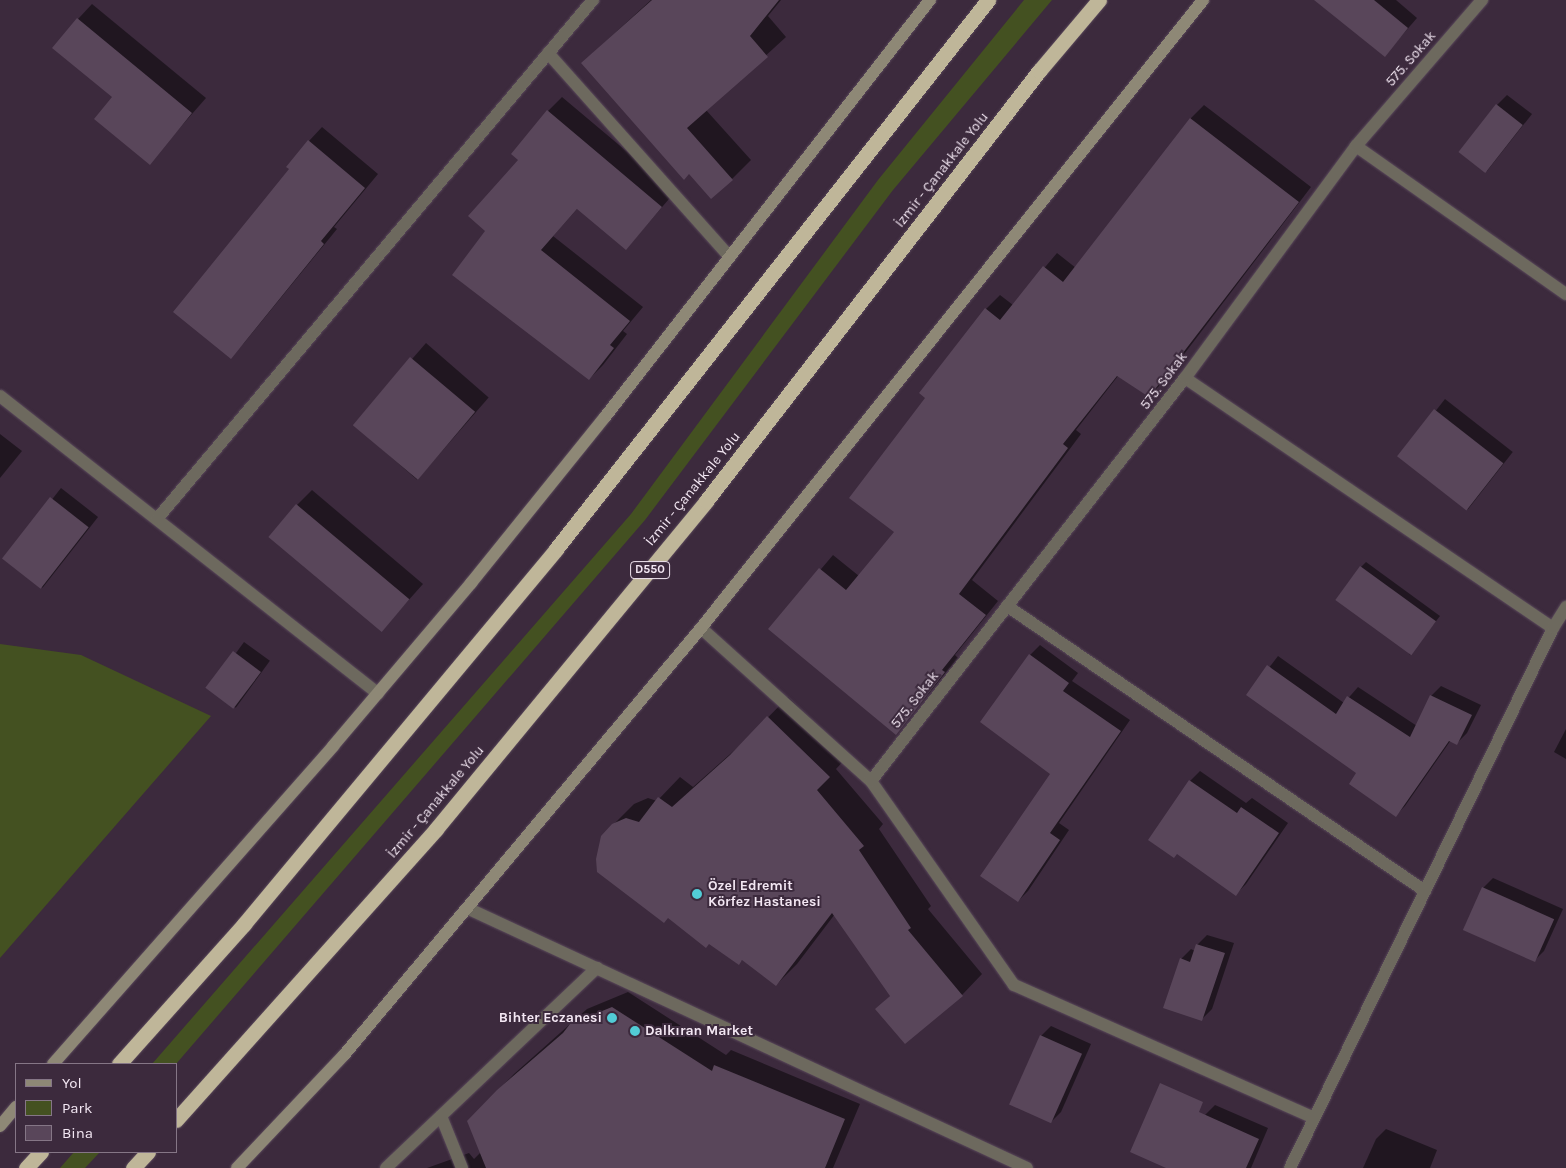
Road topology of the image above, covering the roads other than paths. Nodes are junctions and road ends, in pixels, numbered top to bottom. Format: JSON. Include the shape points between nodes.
{"nodes":[{"id":1,"x":592,"y":0,"type":"edge"},
{"id":2,"x":930,"y":0,"type":"edge"},
{"id":3,"x":988,"y":0,"type":"edge"},
{"id":4,"x":1099,"y":0,"type":"edge"},
{"id":5,"x":1203,"y":0,"type":"edge"},
{"id":6,"x":1482,"y":0,"type":"edge"},
{"id":7,"x":548,"y":53,"type":"junction"},
{"id":8,"x":1356,"y":146,"type":"junction"},
{"id":9,"x":730,"y":257,"type":"junction"},
{"id":10,"x":1566,"y":294,"type":"edge"},
{"id":11,"x":1185,"y":378,"type":"junction"},
{"id":12,"x":0,"y":396,"type":"edge"},
{"id":13,"x":157,"y":519,"type":"junction"},
{"id":14,"x":1007,"y":606,"type":"junction"},
{"id":15,"x":1566,"y":606,"type":"edge"},
{"id":16,"x":701,"y":628,"type":"junction"},
{"id":17,"x":1553,"y":628,"type":"junction"},
{"id":18,"x":378,"y":693,"type":"junction"},
{"id":19,"x":871,"y":781,"type":"junction"},
{"id":20,"x":1425,"y":891,"type":"junction"},
{"id":21,"x":468,"y":909,"type":"junction"},
{"id":22,"x":597,"y":968,"type":"junction"},
{"id":23,"x":54,"y":1063,"type":"edge"},
{"id":24,"x":119,"y":1063,"type":"edge"},
{"id":25,"x":15,"y":1108,"type":"edge"},
{"id":26,"x":441,"y":1116,"type":"junction"},
{"id":27,"x":178,"y":1118,"type":"edge"},
{"id":28,"x":1314,"y":1118,"type":"junction"},
{"id":29,"x":0,"y":1126,"type":"edge"},
{"id":30,"x":40,"y":1153,"type":"edge"},
{"id":31,"x":147,"y":1153,"type":"edge"},
{"id":32,"x":26,"y":1168,"type":"edge"},
{"id":33,"x":133,"y":1168,"type":"edge"},
{"id":34,"x":236,"y":1168,"type":"edge"},
{"id":35,"x":386,"y":1168,"type":"edge"},
{"id":36,"x":462,"y":1168,"type":"edge"},
{"id":37,"x":1027,"y":1168,"type":"edge"},
{"id":38,"x":1290,"y":1168,"type":"edge"}],
"edges":[{"from":1,"to":7,"type":"street"},
{"from":2,"to":9,"type":"main road"},
{"from":3,"to":24,"type":"highway","via":[[556,549],[244,924]]},
{"from":4,"to":27,"type":"highway","name":"İzmir - Çanakkale Yolu","number":"D550","via":[[1033,79],[706,501],[449,814]]},
{"from":5,"to":16,"type":"main road"},
{"from":6,"to":8,"type":"street","name":"575. Sokak"},
{"from":7,"to":9,"type":"street"},
{"from":7,"to":13,"type":"street"},
{"from":8,"to":10,"type":"street"},
{"from":8,"to":11,"type":"street","name":"575. Sokak"},
{"from":9,"to":18,"type":"main road","via":[[593,432]]},
{"from":11,"to":14,"type":"street","name":"575. Sokak"},
{"from":11,"to":17,"type":"street"},
{"from":12,"to":13,"type":"street"},
{"from":13,"to":18,"type":"street"},
{"from":14,"to":19,"type":"street","name":"575. Sokak"},
{"from":14,"to":20,"type":"street"},
{"from":15,"to":17,"type":"street"},
{"from":16,"to":19,"type":"street"},
{"from":16,"to":21,"type":"main road"},
{"from":17,"to":20,"type":"street"},
{"from":18,"to":23,"type":"main road"},
{"from":19,"to":28,"type":"street","via":[[1014,985]]},
{"from":20,"to":28,"type":"street"},
{"from":21,"to":22,"type":"street"},
{"from":21,"to":34,"type":"main road","via":[[344,1055]]},
{"from":22,"to":26,"type":"street"},
{"from":22,"to":37,"type":"street"},
{"from":25,"to":29,"type":"main road"},
{"from":26,"to":35,"type":"street"},
{"from":26,"to":36,"type":"street"},
{"from":28,"to":38,"type":"street"},
{"from":30,"to":32,"type":"highway"},
{"from":31,"to":33,"type":"highway"}]}
